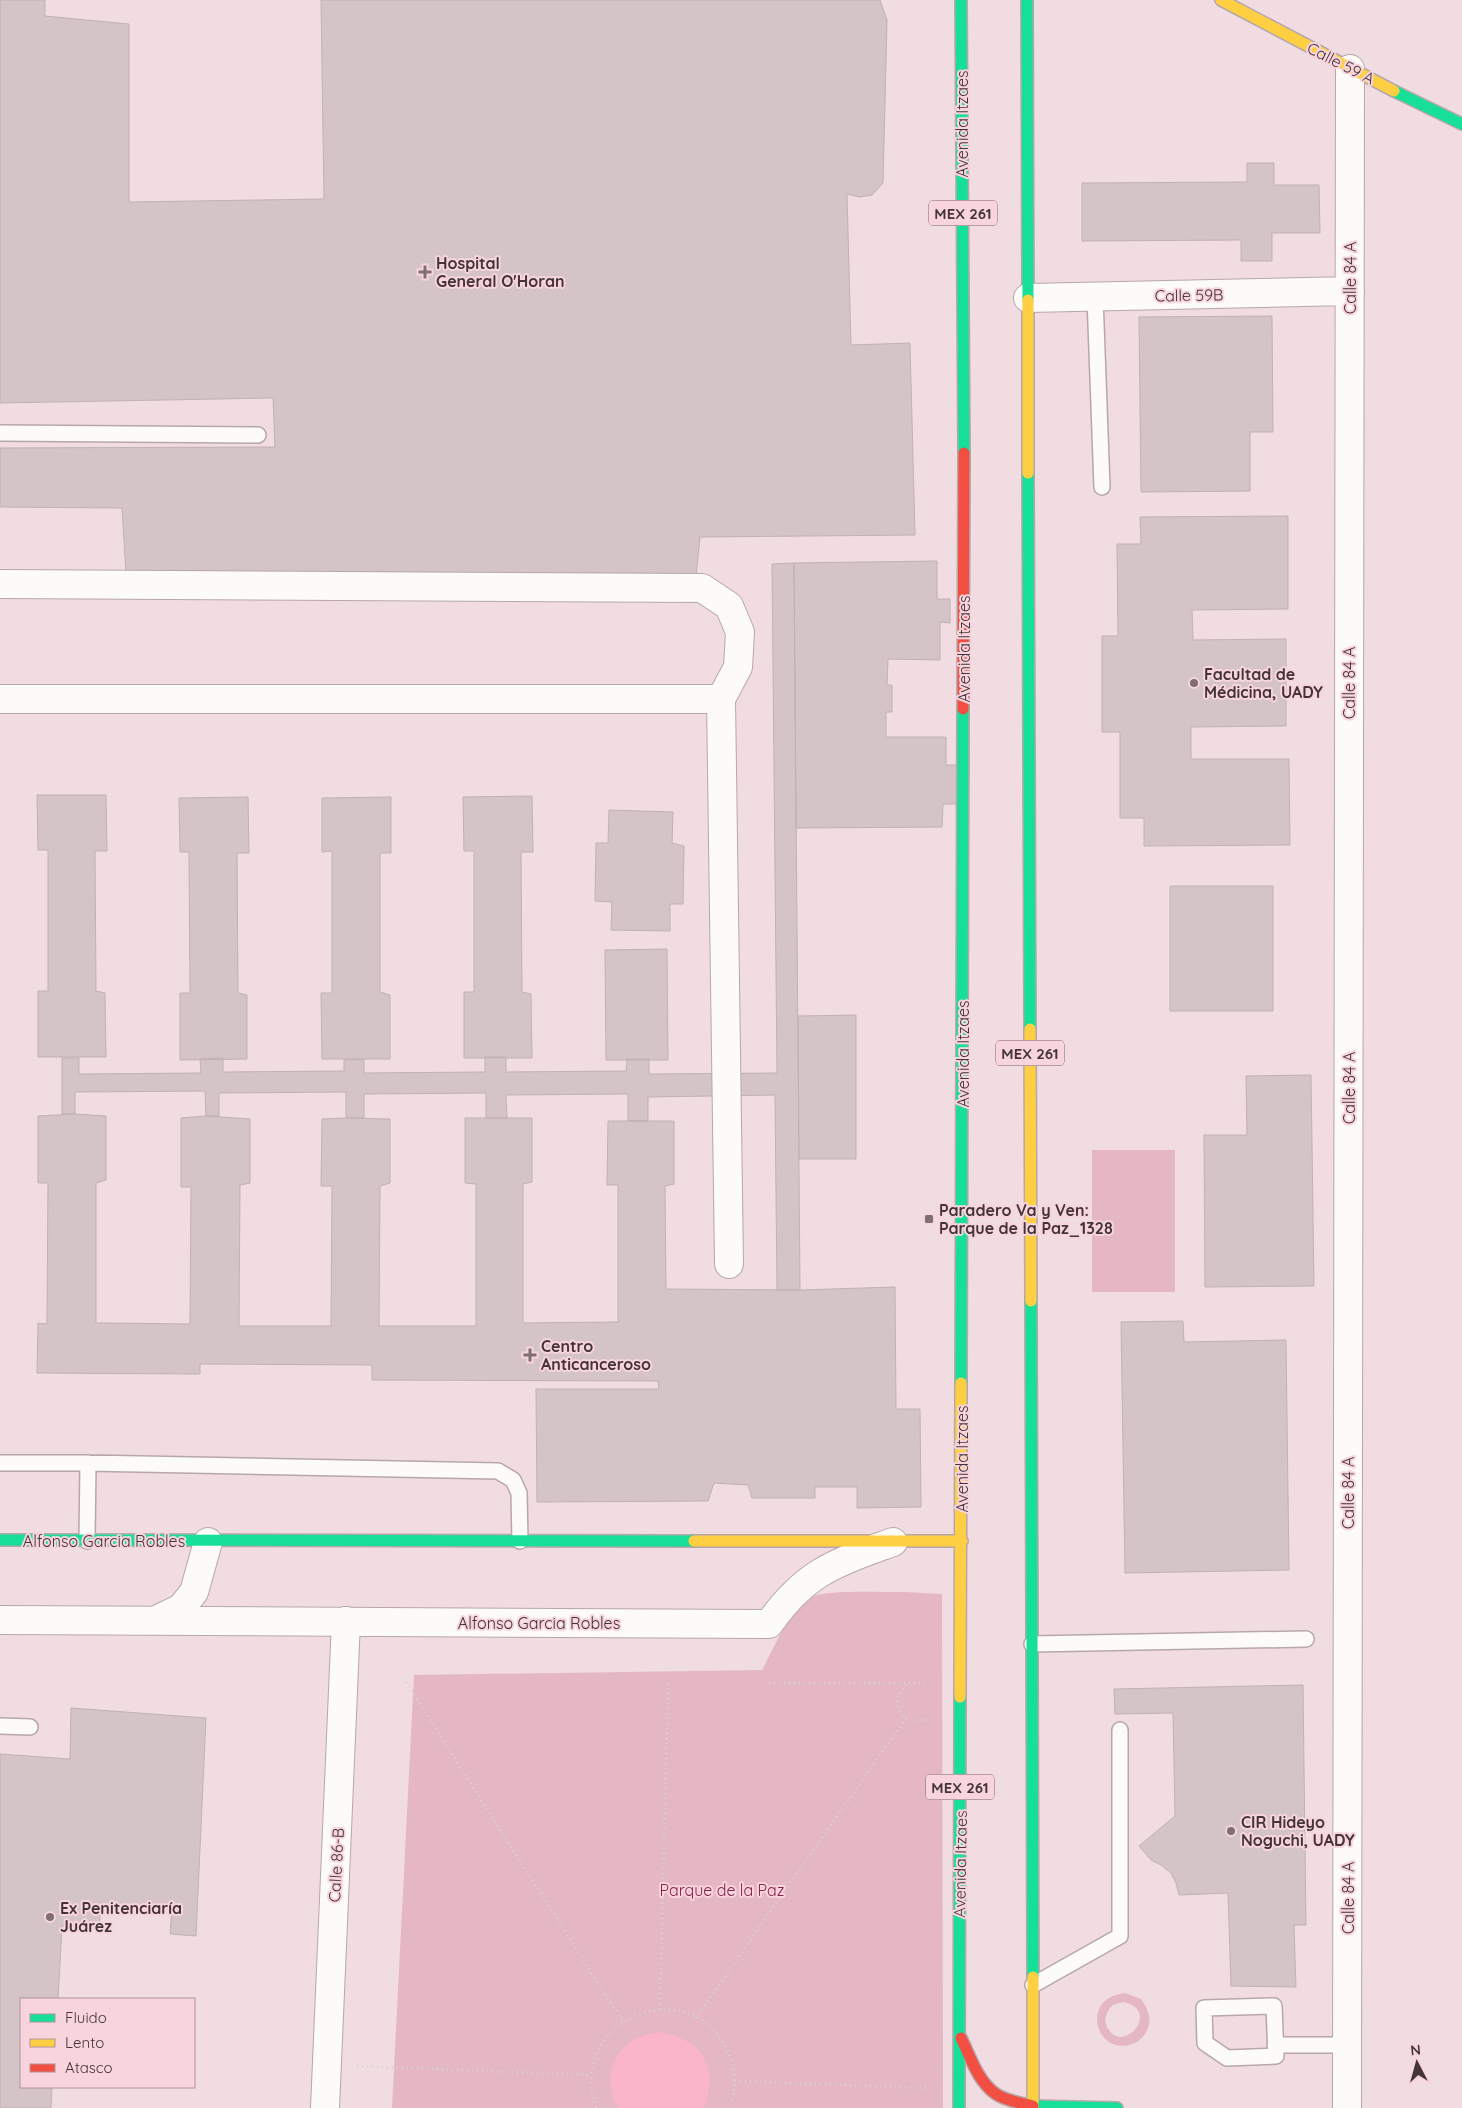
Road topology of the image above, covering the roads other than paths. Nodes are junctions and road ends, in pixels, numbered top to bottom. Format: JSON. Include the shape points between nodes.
{"nodes":[{"id":1,"x":956,"y":0,"type":"edge"},
{"id":2,"x":961,"y":0,"type":"edge"},
{"id":3,"x":1027,"y":0,"type":"edge"},
{"id":4,"x":1222,"y":0,"type":"edge"},
{"id":5,"x":961,"y":12,"type":"junction"},
{"id":6,"x":1350,"y":69,"type":"junction"},
{"id":7,"x":1462,"y":124,"type":"edge"},
{"id":8,"x":1350,"y":291,"type":"junction"},
{"id":9,"x":1095,"y":297,"type":"junction"},
{"id":10,"x":1028,"y":298,"type":"junction"},
{"id":11,"x":0,"y":433,"type":"edge"},
{"id":12,"x":258,"y":435,"type":"dead end"},
{"id":13,"x":1102,"y":487,"type":"dead end"},
{"id":14,"x":0,"y":584,"type":"edge"},
{"id":15,"x":0,"y":699,"type":"edge"},
{"id":16,"x":721,"y":699,"type":"junction"},
{"id":17,"x":729,"y":1264,"type":"dead end"},
{"id":18,"x":0,"y":1463,"type":"edge"},
{"id":19,"x":88,"y":1463,"type":"junction"},
{"id":20,"x":0,"y":1540,"type":"edge"},
{"id":21,"x":87,"y":1541,"type":"junction"},
{"id":22,"x":520,"y":1541,"type":"junction"},
{"id":23,"x":962,"y":1541,"type":"junction"},
{"id":24,"x":208,"y":1542,"type":"junction"},
{"id":25,"x":893,"y":1542,"type":"junction"},
{"id":26,"x":0,"y":1620,"type":"edge"},
{"id":27,"x":155,"y":1620,"type":"junction"},
{"id":28,"x":346,"y":1621,"type":"junction"},
{"id":29,"x":1306,"y":1639,"type":"dead end"},
{"id":30,"x":1032,"y":1644,"type":"junction"},
{"id":31,"x":0,"y":1726,"type":"edge"},
{"id":32,"x":30,"y":1727,"type":"dead end"},
{"id":33,"x":1120,"y":1730,"type":"dead end"},
{"id":34,"x":1033,"y":1985,"type":"junction"},
{"id":35,"x":958,"y":2033,"type":"junction"},
{"id":36,"x":1275,"y":2045,"type":"junction"},
{"id":37,"x":1347,"y":2045,"type":"junction"},
{"id":38,"x":1033,"y":2107,"type":"edge"},
{"id":39,"x":325,"y":2108,"type":"edge"},
{"id":40,"x":959,"y":2108,"type":"edge"},
{"id":41,"x":1117,"y":2108,"type":"edge"},
{"id":42,"x":1347,"y":2108,"type":"edge"}],
"edges":[{"from":1,"to":5,"type":"main road"},
{"from":2,"to":5,"type":"main road","name":"Avenida Itzaes","number":"MEX 261"},
{"from":3,"to":10,"type":"main road","number":"MEX 261"},
{"from":4,"to":6,"type":"main road","name":"Calle 59 A"},
{"from":5,"to":23,"type":"main road","name":"Avenida Itzaes","number":"MEX 261","via":[[964,403]]},
{"from":6,"to":7,"type":"main road","name":"Calle 59 A"},
{"from":6,"to":8,"type":"street","name":"Calle 84 A"},
{"from":8,"to":9,"type":"street","name":"Calle 59B"},
{"from":8,"to":37,"type":"street","name":"Calle 84 A"},
{"from":9,"to":10,"type":"street","name":"Calle 59B"},
{"from":9,"to":13,"type":"lane"},
{"from":10,"to":30,"type":"main road","number":"MEX 261"},
{"from":11,"to":12,"type":"lane"},
{"from":14,"to":16,"type":"street","via":[[702,588],[729,606],[740,632],[738,667]]},
{"from":15,"to":16,"type":"street"},
{"from":16,"to":17,"type":"street"},
{"from":18,"to":19,"type":"lane"},
{"from":19,"to":21,"type":"lane"},
{"from":19,"to":22,"type":"lane","via":[[498,1471],[513,1480],[518,1493]]},
{"from":20,"to":21,"type":"main road","name":"Alfonso Garcia Robles"},
{"from":21,"to":24,"type":"main road","name":"Alfonso Garcia Robles"},
{"from":22,"to":24,"type":"main road","name":"Alfonso Garcia Robles"},
{"from":22,"to":25,"type":"main road","name":"Alfonso Garcia Robles"},
{"from":23,"to":25,"type":"main road","name":"Alfonso Garcia Robles"},
{"from":23,"to":35,"type":"main road","name":"Avenida Itzaes","number":"MEX 261"},
{"from":24,"to":27,"type":"street","name":"Alfonso Garcia Robles","via":[[194,1592],[181,1608]]},
{"from":25,"to":28,"type":"street","name":"Alfonso Garcia Robles","via":[[836,1563],[812,1577],[779,1609],[769,1624]]},
{"from":26,"to":27,"type":"street","name":"Alfonso Garcia Robles"},
{"from":27,"to":28,"type":"street","name":"Alfonso Garcia Robles"},
{"from":28,"to":39,"type":"street","name":"Calle 86-B"},
{"from":29,"to":30,"type":"lane"},
{"from":30,"to":34,"type":"main road","number":"MEX 261"},
{"from":31,"to":32,"type":"lane"},
{"from":33,"to":34,"type":"lane","via":[[1120,1936]]},
{"from":34,"to":38,"type":"main road","number":"MEX 261"},
{"from":35,"to":38,"type":"main road","via":[[978,2072],[994,2093]]},
{"from":35,"to":40,"type":"main road","name":"Avenida Itzaes","number":"MEX 261"},
{"from":36,"to":36,"type":"lane","via":[[1274,2006],[1204,2008],[1205,2043],[1227,2058],[1276,2056]]},
{"from":36,"to":37,"type":"lane"},
{"from":37,"to":42,"type":"street","name":"Calle 84 A"},
{"from":38,"to":41,"type":"main road"}]}
